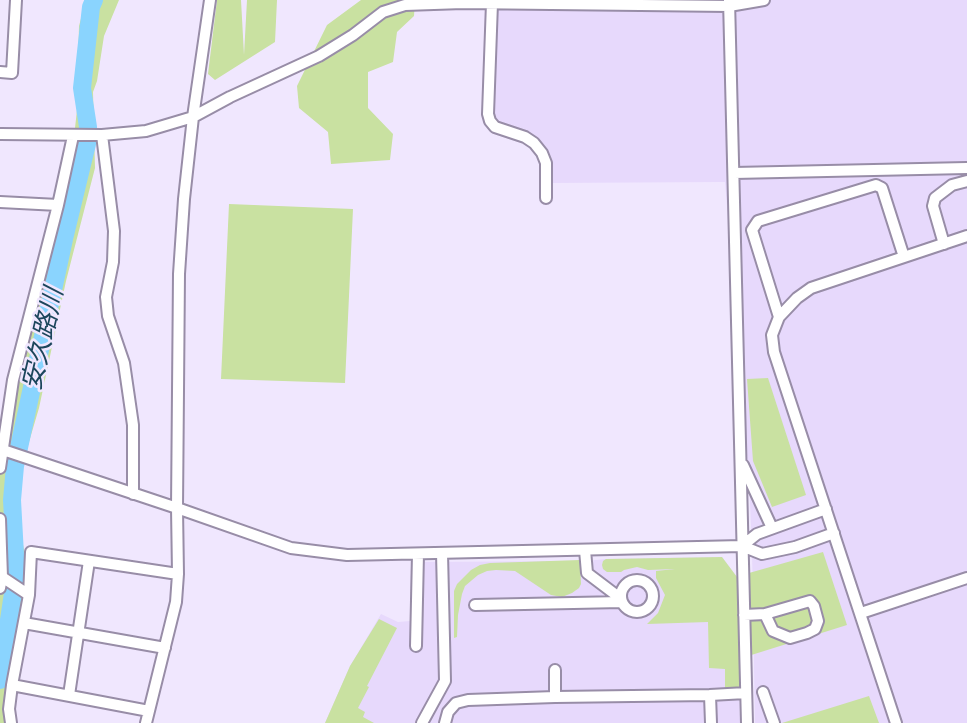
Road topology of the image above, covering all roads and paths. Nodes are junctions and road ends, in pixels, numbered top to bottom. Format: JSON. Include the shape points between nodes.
{"nodes":[{"id":1,"x":16,"y":0,"type":"edge"},
{"id":2,"x":210,"y":0,"type":"edge"},
{"id":3,"x":764,"y":0,"type":"edge"},
{"id":4,"x":729,"y":3,"type":"edge"},
{"id":5,"x":492,"y":4,"type":"junction"},
{"id":6,"x":0,"y":72,"type":"edge"},
{"id":7,"x":193,"y":117,"type":"junction"},
{"id":8,"x":0,"y":134,"type":"edge"},
{"id":9,"x":76,"y":135,"type":"junction"},
{"id":10,"x":99,"y":135,"type":"junction"},
{"id":11,"x":967,"y":168,"type":"edge"},
{"id":12,"x":733,"y":173,"type":"junction"},
{"id":13,"x":967,"y":181,"type":"edge"},
{"id":14,"x":546,"y":198,"type":"dead end"},
{"id":15,"x":0,"y":202,"type":"edge"},
{"id":16,"x":58,"y":205,"type":"junction"},
{"id":17,"x":967,"y":236,"type":"edge"},
{"id":18,"x":944,"y":244,"type":"junction"},
{"id":19,"x":904,"y":257,"type":"junction"},
{"id":20,"x":779,"y":317,"type":"junction"},
{"id":21,"x":0,"y":376,"type":"edge"},
{"id":22,"x":13,"y":380,"type":"junction"},
{"id":23,"x":1,"y":450,"type":"edge"},
{"id":24,"x":740,"y":460,"type":"junction"},
{"id":25,"x":0,"y":468,"type":"edge"},
{"id":26,"x":132,"y":494,"type":"junction"},
{"id":27,"x":177,"y":508,"type":"junction"},
{"id":28,"x":826,"y":509,"type":"junction"},
{"id":29,"x":0,"y":519,"type":"edge"},
{"id":30,"x":0,"y":525,"type":"edge"},
{"id":31,"x":772,"y":528,"type":"junction"},
{"id":32,"x":834,"y":533,"type":"junction"},
{"id":33,"x":742,"y":546,"type":"junction"},
{"id":34,"x":585,"y":550,"type":"junction"},
{"id":35,"x":442,"y":553,"type":"junction"},
{"id":36,"x":418,"y":554,"type":"junction"},
{"id":37,"x":89,"y":561,"type":"junction"},
{"id":38,"x":178,"y":573,"type":"junction"},
{"id":39,"x":967,"y":578,"type":"edge"},
{"id":40,"x":3,"y":582,"type":"edge"},
{"id":41,"x":27,"y":594,"type":"junction"},
{"id":42,"x":475,"y":605,"type":"dead end"},
{"id":43,"x":861,"y":613,"type":"junction"},
{"id":44,"x":765,"y":614,"type":"junction"},
{"id":45,"x":744,"y":615,"type":"junction"},
{"id":46,"x":23,"y":623,"type":"junction"},
{"id":47,"x":78,"y":634,"type":"junction"},
{"id":48,"x":416,"y":646,"type":"dead end"},
{"id":49,"x":164,"y":648,"type":"junction"},
{"id":50,"x":555,"y":670,"type":"dead end"},
{"id":51,"x":445,"y":681,"type":"junction"},
{"id":52,"x":12,"y":685,"type":"junction"},
{"id":53,"x":763,"y":692,"type":"dead end"},
{"id":54,"x":746,"y":693,"type":"junction"},
{"id":55,"x":69,"y":695,"type":"junction"},
{"id":56,"x":710,"y":695,"type":"junction"},
{"id":57,"x":555,"y":697,"type":"junction"},
{"id":58,"x":456,"y":703,"type":"junction"},
{"id":59,"x":149,"y":711,"type":"junction"},
{"id":60,"x":11,"y":723,"type":"edge"},
{"id":61,"x":146,"y":723,"type":"edge"},
{"id":62,"x":422,"y":723,"type":"edge"},
{"id":63,"x":445,"y":723,"type":"edge"},
{"id":64,"x":711,"y":723,"type":"edge"},
{"id":65,"x":747,"y":723,"type":"edge"},
{"id":66,"x":774,"y":723,"type":"edge"},
{"id":67,"x":896,"y":723,"type":"edge"}],
"edges":[{"from":1,"to":6,"type":"street","via":[[12,73]]},
{"from":2,"to":7,"type":"street"},
{"from":3,"to":4,"type":"street"},
{"from":4,"to":5,"type":"street"},
{"from":4,"to":12,"type":"street"},
{"from":5,"to":7,"type":"street","via":[[405,5],[383,12],[319,56]]},
{"from":5,"to":14,"type":"street","via":[[489,121],[525,137],[542,153]]},
{"from":7,"to":10,"type":"street","via":[[146,131]]},
{"from":7,"to":27,"type":"street","via":[[179,274]]},
{"from":8,"to":9,"type":"street"},
{"from":9,"to":10,"type":"street"},
{"from":9,"to":16,"type":"street"},
{"from":10,"to":26,"type":"street","via":[[114,230],[106,297],[124,363],[133,425]]},
{"from":11,"to":12,"type":"street"},
{"from":12,"to":24,"type":"street"},
{"from":13,"to":18,"type":"street","via":[[952,185],[935,198]]},
{"from":15,"to":16,"type":"street"},
{"from":16,"to":22,"type":"street"},
{"from":17,"to":18,"type":"street"},
{"from":18,"to":19,"type":"street"},
{"from":19,"to":20,"type":"street","via":[[811,288]]},
{"from":19,"to":20,"type":"street","via":[[882,188],[876,185],[758,221],[752,230]]},
{"from":20,"to":28,"type":"street","via":[[772,335],[774,352]]},
{"from":21,"to":22,"type":"street"},
{"from":22,"to":23,"type":"street"},
{"from":23,"to":25,"type":"street"},
{"from":23,"to":26,"type":"street"},
{"from":24,"to":31,"type":"street"},
{"from":24,"to":33,"type":"street"},
{"from":26,"to":27,"type":"street"},
{"from":27,"to":36,"type":"street","via":[[291,548],[347,555]]},
{"from":27,"to":38,"type":"street"},
{"from":28,"to":31,"type":"street"},
{"from":28,"to":32,"type":"street"},
{"from":29,"to":30,"type":"street"},
{"from":30,"to":40,"type":"street"},
{"from":31,"to":33,"type":"street"},
{"from":32,"to":33,"type":"street","via":[[762,554]]},
{"from":32,"to":43,"type":"street"},
{"from":33,"to":34,"type":"street"},
{"from":33,"to":45,"type":"street"},
{"from":34,"to":35,"type":"street"},
{"from":34,"to":42,"type":"street","via":[[587,573],[621,600]]},
{"from":35,"to":36,"type":"street"},
{"from":35,"to":51,"type":"street"},
{"from":36,"to":48,"type":"street"},
{"from":37,"to":38,"type":"street"},
{"from":37,"to":41,"type":"street","via":[[32,552]]},
{"from":37,"to":47,"type":"street"},
{"from":38,"to":49,"type":"street"},
{"from":39,"to":43,"type":"street"},
{"from":40,"to":41,"type":"street"},
{"from":41,"to":46,"type":"street"},
{"from":43,"to":67,"type":"street"},
{"from":44,"to":44,"type":"street","via":[[810,601],[818,621],[815,629],[790,638],[774,631]]},
{"from":44,"to":45,"type":"street"},
{"from":45,"to":54,"type":"street"},
{"from":46,"to":47,"type":"street"},
{"from":46,"to":52,"type":"street"},
{"from":47,"to":49,"type":"street"},
{"from":47,"to":55,"type":"street"},
{"from":49,"to":59,"type":"street"},
{"from":50,"to":57,"type":"street"},
{"from":51,"to":58,"type":"street"},
{"from":51,"to":62,"type":"street"},
{"from":52,"to":55,"type":"street"},
{"from":52,"to":60,"type":"street"},
{"from":53,"to":66,"type":"street"},
{"from":54,"to":56,"type":"street"},
{"from":54,"to":65,"type":"street"},
{"from":55,"to":59,"type":"street"},
{"from":56,"to":57,"type":"street"},
{"from":56,"to":64,"type":"street"},
{"from":57,"to":58,"type":"street"},
{"from":58,"to":63,"type":"street"},
{"from":59,"to":61,"type":"street"}]}
